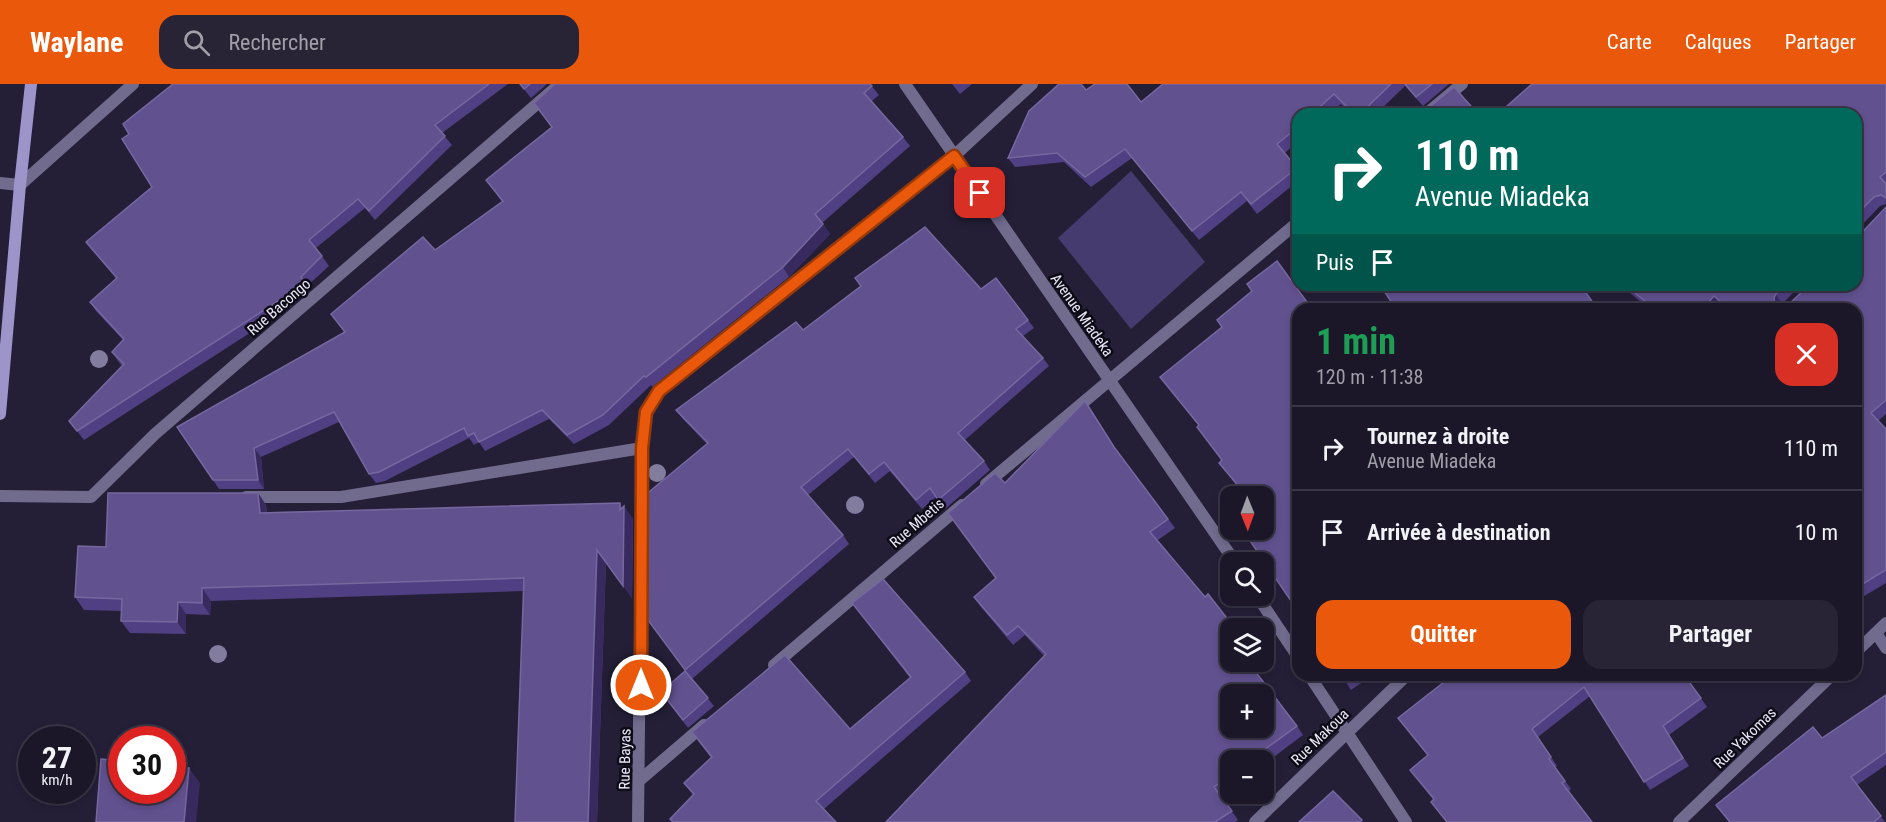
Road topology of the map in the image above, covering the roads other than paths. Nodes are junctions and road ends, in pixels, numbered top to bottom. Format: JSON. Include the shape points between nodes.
{"nodes":[{"id":1,"x":31,"y":84,"type":"edge"},
{"id":2,"x":133,"y":84,"type":"edge"},
{"id":3,"x":560,"y":84,"type":"edge"},
{"id":4,"x":906,"y":84,"type":"edge"},
{"id":5,"x":1032,"y":84,"type":"edge"},
{"id":6,"x":1462,"y":84,"type":"edge"},
{"id":7,"x":1433,"y":108,"type":"edge"},
{"id":8,"x":954,"y":156,"type":"junction"},
{"id":9,"x":0,"y":183,"type":"edge"},
{"id":10,"x":20,"y":185,"type":"junction"},
{"id":11,"x":1292,"y":227,"type":"edge"},
{"id":12,"x":3,"y":339,"type":"edge"},
{"id":13,"x":1109,"y":379,"type":"junction"},
{"id":14,"x":0,"y":414,"type":"edge"},
{"id":15,"x":642,"y":448,"type":"junction"},
{"id":16,"x":0,"y":496,"type":"edge"},
{"id":17,"x":234,"y":497,"type":"edge"},
{"id":18,"x":1228,"y":552,"type":"edge"},
{"id":19,"x":1264,"y":606,"type":"edge"},
{"id":20,"x":1886,"y":623,"type":"edge"},
{"id":21,"x":1876,"y":633,"type":"junction"},
{"id":22,"x":1862,"y":646,"type":"edge"},
{"id":23,"x":1292,"y":648,"type":"edge"},
{"id":24,"x":1886,"y":648,"type":"edge"},
{"id":25,"x":766,"y":672,"type":"edge"},
{"id":26,"x":1313,"y":681,"type":"edge"},
{"id":27,"x":1401,"y":681,"type":"edge"},
{"id":28,"x":1826,"y":681,"type":"edge"},
{"id":29,"x":712,"y":718,"type":"edge"},
{"id":30,"x":1347,"y":732,"type":"junction"},
{"id":31,"x":640,"y":780,"type":"junction"},
{"id":32,"x":638,"y":822,"type":"edge"},
{"id":33,"x":1255,"y":822,"type":"edge"},
{"id":34,"x":1406,"y":822,"type":"edge"},
{"id":35,"x":1679,"y":822,"type":"edge"}],
"edges":[{"from":1,"to":10,"type":"main road"},
{"from":2,"to":10,"type":"street"},
{"from":3,"to":16,"type":"street","name":"Rue Bacongo","via":[[155,435],[97,497]]},
{"from":4,"to":8,"type":"street","name":"Avenue Miadeka"},
{"from":5,"to":8,"type":"street","name":"Rue Bayas"},
{"from":6,"to":7,"type":"street"},
{"from":8,"to":13,"type":"street","name":"Avenue Miadeka"},
{"from":8,"to":15,"type":"street","name":"Rue Bayas","via":[[659,391],[646,412]]},
{"from":9,"to":10,"type":"street"},
{"from":10,"to":12,"type":"main road"},
{"from":11,"to":13,"type":"street","name":"Rue Mbetis"},
{"from":12,"to":14,"type":"main road"},
{"from":13,"to":18,"type":"street","name":"Avenue Miadeka"},
{"from":13,"to":25,"type":"street","name":"Rue Mbetis"},
{"from":15,"to":17,"type":"street","via":[[341,497]]},
{"from":15,"to":31,"type":"street","name":"Rue Bayas"},
{"from":19,"to":23,"type":"street"},
{"from":20,"to":21,"type":"street"},
{"from":21,"to":22,"type":"street"},
{"from":21,"to":24,"type":"street"},
{"from":26,"to":30,"type":"street"},
{"from":27,"to":30,"type":"street","name":"Rue Makoua"},
{"from":28,"to":35,"type":"street","name":"Rue Yakomas"},
{"from":29,"to":31,"type":"street"},
{"from":30,"to":33,"type":"street","name":"Rue Makoua"},
{"from":30,"to":34,"type":"street"},
{"from":31,"to":32,"type":"street","name":"Rue Bayas"}]}
